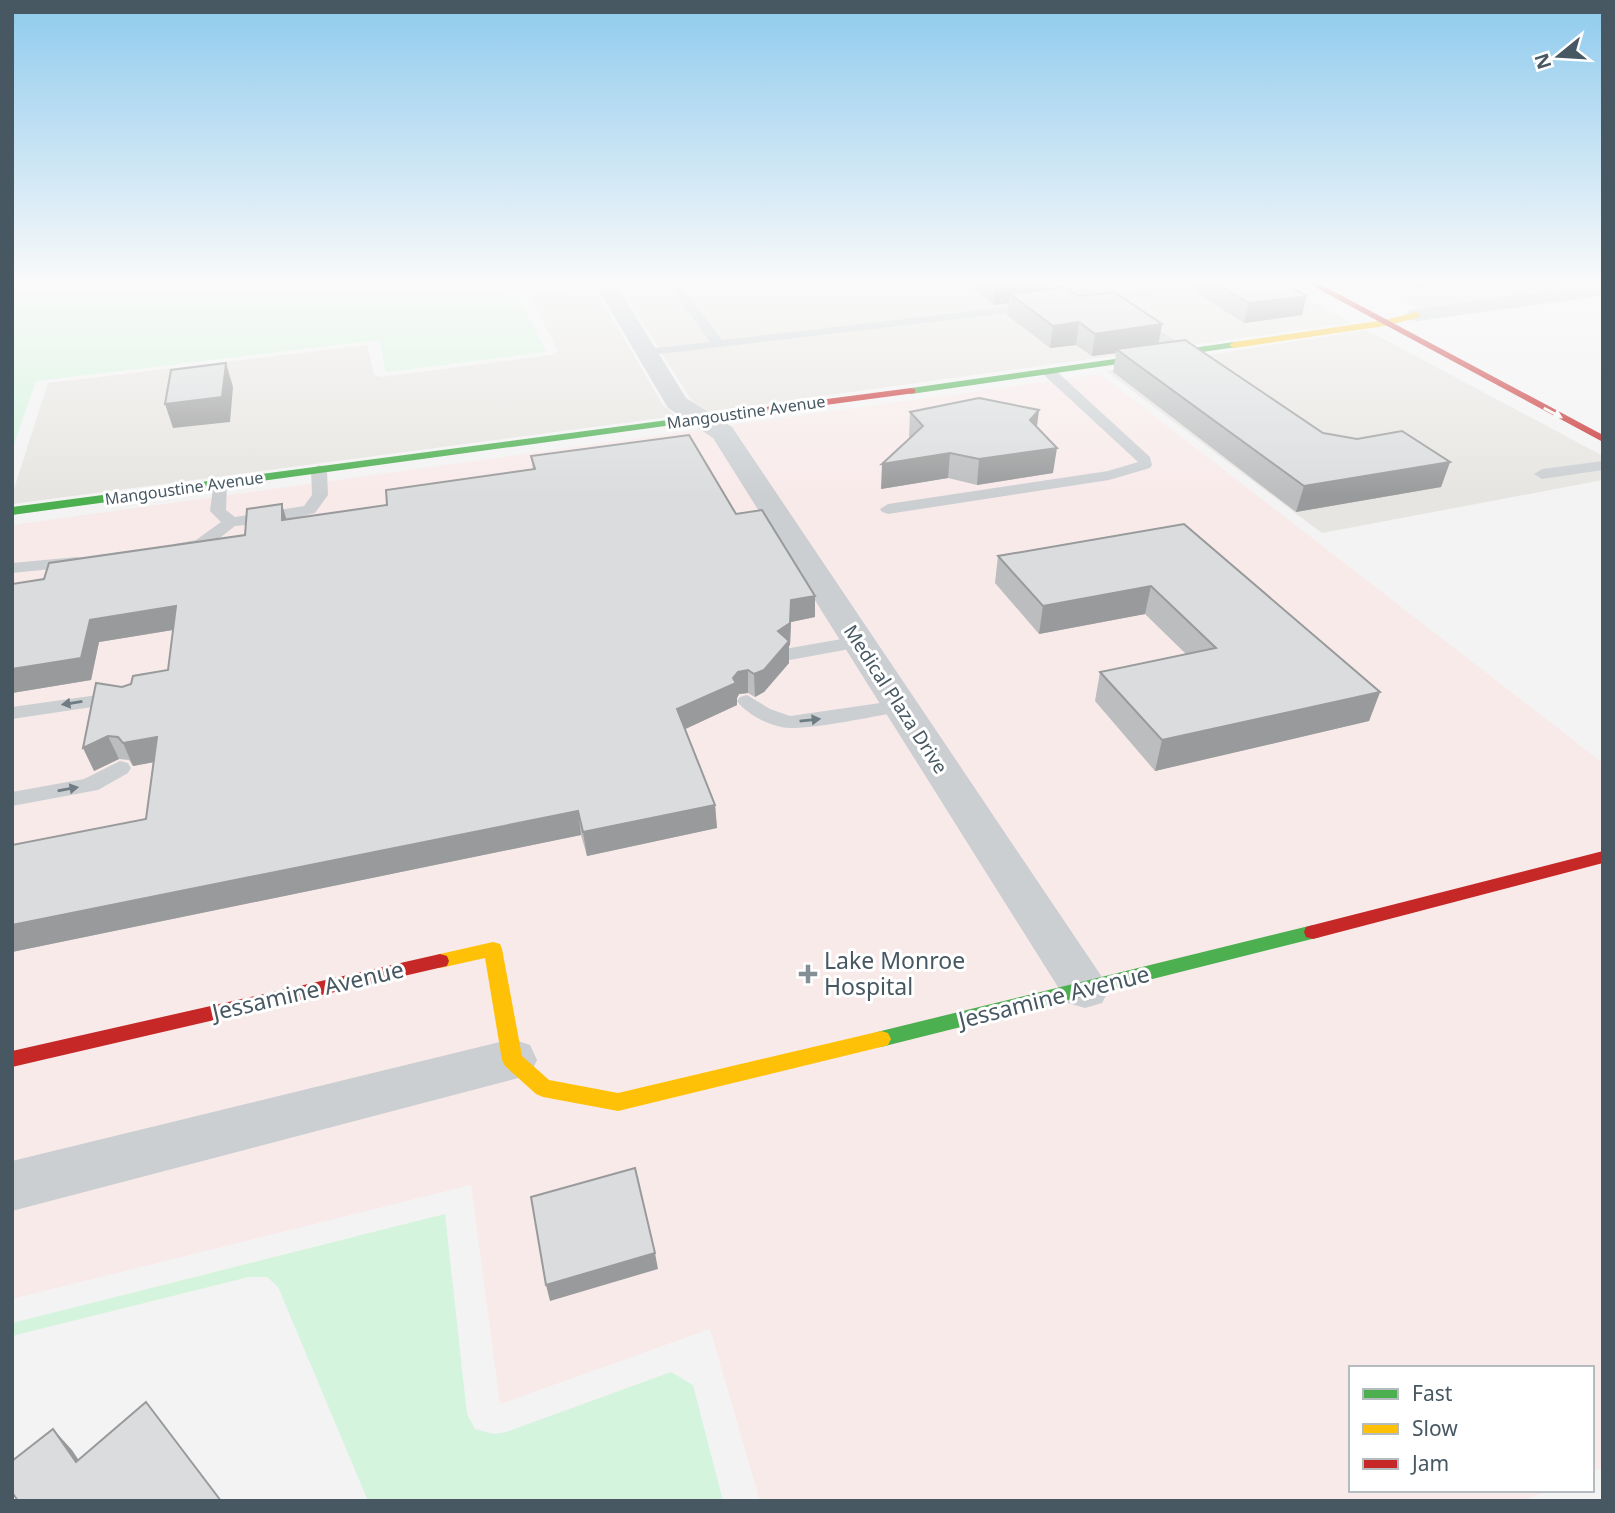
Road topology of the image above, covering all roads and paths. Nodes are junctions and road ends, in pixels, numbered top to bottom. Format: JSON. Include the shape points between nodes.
{"nodes":[{"id":1,"x":648,"y":355,"type":"edge"},
{"id":2,"x":1162,"y":355,"type":"edge"},
{"id":3,"x":1444,"y":355,"type":"edge"},
{"id":4,"x":1049,"y":372,"type":"junction"},
{"id":5,"x":697,"y":419,"type":"junction"},
{"id":6,"x":1603,"y":439,"type":"edge"},
{"id":7,"x":1603,"y":465,"type":"edge"},
{"id":8,"x":319,"y":470,"type":"junction"},
{"id":9,"x":1542,"y":474,"type":"dead end"},
{"id":10,"x":219,"y":484,"type":"junction"},
{"id":11,"x":888,"y":509,"type":"dead end"},
{"id":12,"x":12,"y":511,"type":"edge"},
{"id":13,"x":231,"y":522,"type":"junction"},
{"id":14,"x":163,"y":551,"type":"edge"},
{"id":15,"x":95,"y":560,"type":"edge"},
{"id":16,"x":12,"y":568,"type":"edge"},
{"id":17,"x":859,"y":642,"type":"junction"},
{"id":18,"x":790,"y":654,"type":"edge"},
{"id":19,"x":131,"y":701,"type":"edge"},
{"id":20,"x":747,"y":701,"type":"edge"},
{"id":21,"x":901,"y":706,"type":"junction"},
{"id":22,"x":12,"y":713,"type":"edge"},
{"id":23,"x":120,"y":768,"type":"edge"},
{"id":24,"x":12,"y":799,"type":"edge"},
{"id":25,"x":1603,"y":857,"type":"edge"},
{"id":26,"x":1085,"y":990,"type":"junction"},
{"id":27,"x":12,"y":1059,"type":"edge"},
{"id":28,"x":512,"y":1060,"type":"junction"},
{"id":29,"x":12,"y":1186,"type":"edge"}],
"edges":[{"from":1,"to":5,"type":"street","name":"Medical Plaza Drive","via":[[677,403]]},
{"from":2,"to":4,"type":"street","name":"Mangoustine Avenue"},
{"from":3,"to":6,"type":"street","one_way":true},
{"from":4,"to":5,"type":"street","name":"Mangoustine Avenue"},
{"from":4,"to":11,"type":"lane","via":[[1130,444],[1145,465],[1109,475]]},
{"from":5,"to":8,"type":"street","name":"Mangoustine Avenue"},
{"from":5,"to":17,"type":"street","name":"Medical Plaza Drive","via":[[723,433]]},
{"from":7,"to":9,"type":"lane"},
{"from":8,"to":10,"type":"street","name":"Mangoustine Avenue"},
{"from":8,"to":13,"type":"lane","via":[[320,495],[309,510]]},
{"from":10,"to":12,"type":"street","name":"Mangoustine Avenue"},
{"from":10,"to":13,"type":"lane","via":[[218,511]]},
{"from":13,"to":14,"type":"lane","via":[[201,544]]},
{"from":15,"to":16,"type":"lane"},
{"from":17,"to":18,"type":"lane"},
{"from":17,"to":21,"type":"street","name":"Medical Plaza Drive"},
{"from":19,"to":22,"type":"lane","one_way":true,"via":[[104,698]]},
{"from":20,"to":21,"type":"lane","one_way":true,"via":[[763,713],[789,722]]},
{"from":21,"to":26,"type":"street","name":"Medical Plaza Drive"},
{"from":24,"to":23,"type":"lane","one_way":true,"via":[[90,785]]},
{"from":25,"to":26,"type":"street","name":"Jessamine Avenue"},
{"from":26,"to":28,"type":"street","name":"Jessamine Avenue","via":[[618,1102],[542,1088]]},
{"from":27,"to":28,"type":"street","name":"Jessamine Avenue","via":[[493,949]]},
{"from":28,"to":29,"type":"street"}]}
